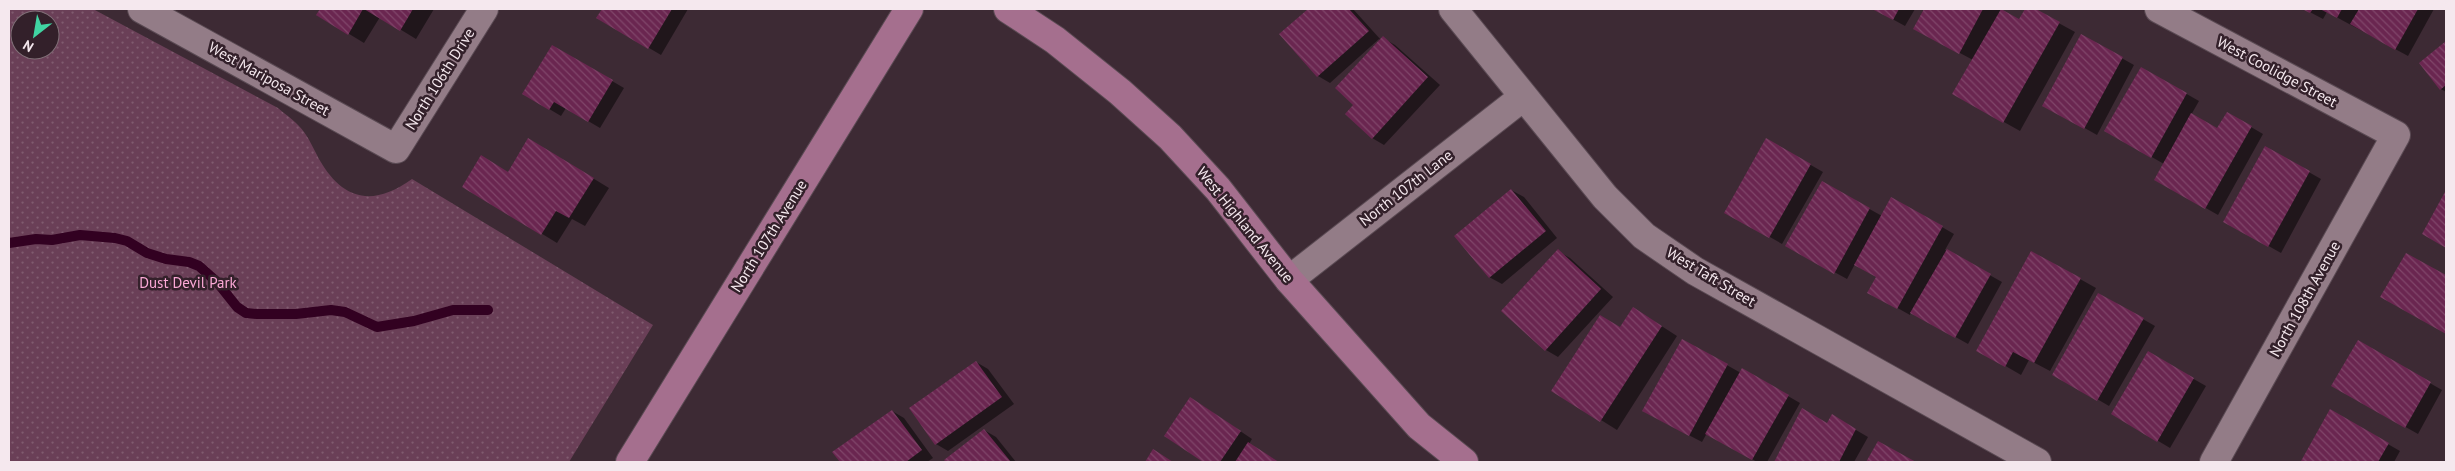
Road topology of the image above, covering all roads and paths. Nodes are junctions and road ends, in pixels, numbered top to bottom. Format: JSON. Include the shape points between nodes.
{"nodes":[{"id":1,"x":142,"y":9,"type":"edge"},
{"id":2,"x":484,"y":9,"type":"edge"},
{"id":3,"x":909,"y":9,"type":"edge"},
{"id":4,"x":1008,"y":9,"type":"edge"},
{"id":5,"x":1453,"y":9,"type":"edge"},
{"id":6,"x":2159,"y":9,"type":"edge"},
{"id":7,"x":1523,"y":97,"type":"junction"},
{"id":8,"x":2396,"y":135,"type":"joint"},
{"id":9,"x":396,"y":149,"type":"joint"},
{"id":10,"x":1289,"y":280,"type":"junction"},
{"id":11,"x":630,"y":462,"type":"edge"},
{"id":12,"x":1464,"y":462,"type":"edge"},
{"id":13,"x":2037,"y":462,"type":"edge"},
{"id":14,"x":2214,"y":462,"type":"edge"}],
"edges":[{"from":1,"to":9,"type":"street","name":"West Mariposa Street"},
{"from":2,"to":9,"type":"street","name":"North 106th Drive"},
{"from":3,"to":11,"type":"street","name":"North 107th Avenue"},
{"from":4,"to":10,"type":"street","name":"West Highland Avenue","via":[[1055,40],[1170,137],[1218,189]]},
{"from":5,"to":7,"type":"street","name":"West Taft Street"},
{"from":6,"to":8,"type":"street","name":"West Coolidge Street"},
{"from":7,"to":10,"type":"street","name":"North 107th Lane"},
{"from":7,"to":13,"type":"street","name":"West Taft Street","via":[[1605,197],[1644,236],[1695,271]]},
{"from":8,"to":14,"type":"street","name":"North 108th Avenue"},
{"from":10,"to":12,"type":"street","name":"West Highland Avenue","via":[[1419,426]]}]}
